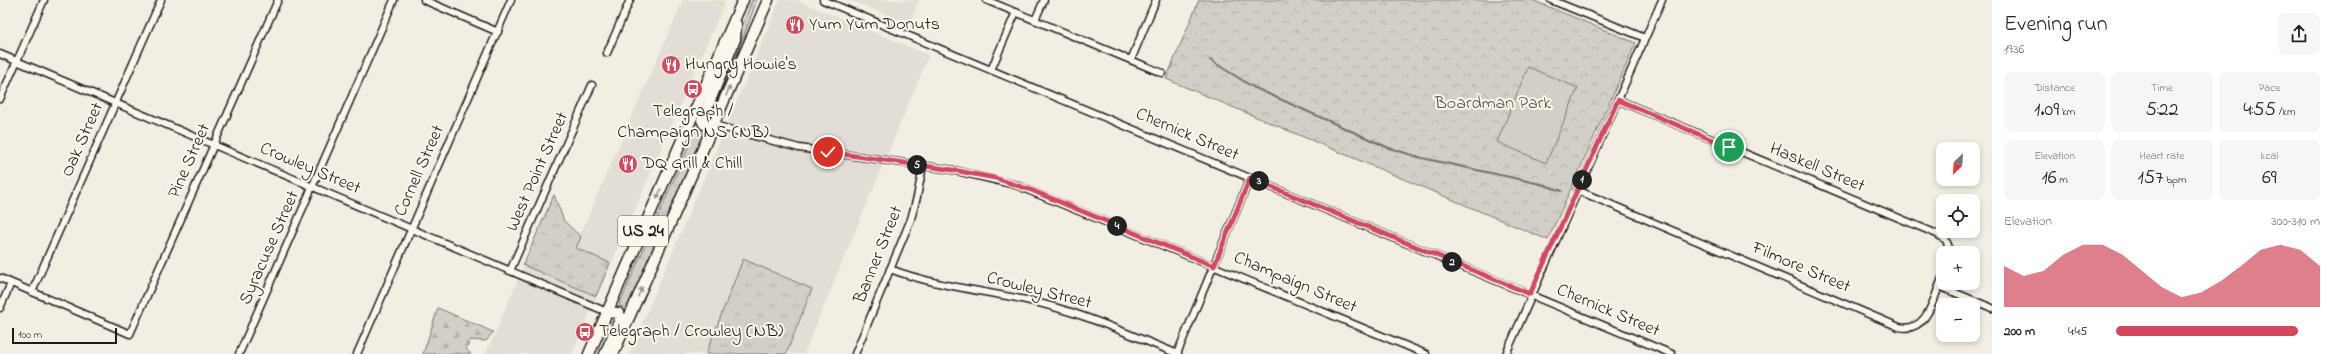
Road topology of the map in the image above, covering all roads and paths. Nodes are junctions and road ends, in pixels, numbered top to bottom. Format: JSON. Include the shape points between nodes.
{"nodes":[{"id":1,"x":44,"y":0,"type":"edge"},
{"id":2,"x":161,"y":0,"type":"edge"},
{"id":3,"x":278,"y":0,"type":"edge"},
{"id":4,"x":394,"y":0,"type":"edge"},
{"id":5,"x":424,"y":0,"type":"edge"},
{"id":6,"x":511,"y":0,"type":"edge"},
{"id":7,"x":630,"y":0,"type":"edge"},
{"id":8,"x":743,"y":0,"type":"edge"},
{"id":9,"x":762,"y":0,"type":"edge"},
{"id":10,"x":768,"y":0,"type":"edge"},
{"id":11,"x":823,"y":0,"type":"edge"},
{"id":12,"x":986,"y":0,"type":"edge"},
{"id":13,"x":1044,"y":0,"type":"edge"},
{"id":14,"x":1156,"y":0,"type":"edge"},
{"id":15,"x":1551,"y":0,"type":"edge"},
{"id":16,"x":1662,"y":0,"type":"edge"},
{"id":17,"x":1016,"y":12,"type":"junction"},
{"id":18,"x":736,"y":16,"type":"junction"},
{"id":19,"x":760,"y":19,"type":"junction"},
{"id":20,"x":1035,"y":20,"type":"junction"},
{"id":21,"x":498,"y":32,"type":"junction"},
{"id":22,"x":1645,"y":38,"type":"junction"},
{"id":23,"x":607,"y":53,"type":"dead end"},
{"id":24,"x":0,"y":54,"type":"edge"},
{"id":25,"x":1131,"y":60,"type":"junction"},
{"id":26,"x":17,"y":61,"type":"junction"},
{"id":27,"x":991,"y":70,"type":"junction"},
{"id":28,"x":1162,"y":73,"type":"dead end"},
{"id":29,"x":592,"y":85,"type":"dead end"},
{"id":30,"x":0,"y":99,"type":"edge"},
{"id":31,"x":1618,"y":100,"type":"junction"},
{"id":32,"x":116,"y":102,"type":"junction"},
{"id":33,"x":714,"y":125,"type":"junction"},
{"id":34,"x":214,"y":144,"type":"junction"},
{"id":35,"x":923,"y":166,"type":"junction"},
{"id":36,"x":1250,"y":178,"type":"junction"},
{"id":37,"x":313,"y":186,"type":"junction"},
{"id":38,"x":1577,"y":190,"type":"junction"},
{"id":39,"x":412,"y":228,"type":"junction"},
{"id":40,"x":1948,"y":246,"type":"edge"},
{"id":41,"x":1214,"y":266,"type":"junction"},
{"id":42,"x":890,"y":269,"type":"junction"},
{"id":43,"x":510,"y":270,"type":"junction"},
{"id":44,"x":0,"y":278,"type":"edge"},
{"id":45,"x":11,"y":283,"type":"junction"},
{"id":46,"x":1936,"y":290,"type":"edge"},
{"id":47,"x":1948,"y":290,"type":"edge"},
{"id":48,"x":32,"y":292,"type":"junction"},
{"id":49,"x":1530,"y":294,"type":"junction"},
{"id":50,"x":0,"y":308,"type":"edge"},
{"id":51,"x":1992,"y":308,"type":"edge"},
{"id":52,"x":607,"y":312,"type":"junction"},
{"id":53,"x":239,"y":354,"type":"edge"},
{"id":54,"x":357,"y":354,"type":"edge"},
{"id":55,"x":589,"y":354,"type":"edge"},
{"id":56,"x":605,"y":354,"type":"edge"},
{"id":57,"x":613,"y":354,"type":"edge"},
{"id":58,"x":856,"y":354,"type":"edge"},
{"id":59,"x":1178,"y":354,"type":"edge"},
{"id":60,"x":1426,"y":354,"type":"edge"},
{"id":61,"x":1506,"y":354,"type":"edge"},
{"id":62,"x":1672,"y":354,"type":"edge"}],
"edges":[{"from":1,"to":26,"type":"street"},
{"from":2,"to":32,"type":"street","name":"Oak Street"},
{"from":3,"to":34,"type":"street","name":"Pine Street"},
{"from":4,"to":37,"type":"street","name":"Syracuse Street"},
{"from":5,"to":21,"type":"street"},
{"from":6,"to":21,"type":"street","name":"Cornell Street"},
{"from":7,"to":23,"type":"street"},
{"from":8,"to":18,"type":"main road","number":"US 24"},
{"from":9,"to":19,"type":"main road"},
{"from":10,"to":19,"type":"main road","number":"US 24"},
{"from":11,"to":27,"type":"street","name":"Chernick Street"},
{"from":12,"to":17,"type":"street"},
{"from":13,"to":20,"type":"street"},
{"from":14,"to":25,"type":"street"},
{"from":15,"to":22,"type":"street"},
{"from":16,"to":22,"type":"street"},
{"from":17,"to":20,"type":"street"},
{"from":17,"to":27,"type":"street"},
{"from":18,"to":33,"type":"main road","via":[[735,39],[702,120],[704,124]]},
{"from":18,"to":52,"type":"main road","number":"US 24","one_way":true},
{"from":33,"to":19,"type":"main road","number":"US 24","one_way":true},
{"from":20,"to":25,"type":"street"},
{"from":21,"to":39,"type":"street","name":"Cornell Street"},
{"from":22,"to":31,"type":"street"},
{"from":24,"to":26,"type":"street","name":"Crowley Street"},
{"from":25,"to":28,"type":"street"},
{"from":26,"to":30,"type":"street"},
{"from":26,"to":32,"type":"street","name":"Crowley Street"},
{"from":27,"to":36,"type":"street","name":"Chernick Street"},
{"from":29,"to":43,"type":"street","name":"West Point Street"},
{"from":31,"to":38,"type":"street"},
{"from":31,"to":40,"type":"street","name":"Haskell Street","via":[[1937,234],[1946,240]]},
{"from":32,"to":34,"type":"street","name":"Crowley Street"},
{"from":32,"to":48,"type":"street","name":"Oak Street"},
{"from":33,"to":35,"type":"street","name":"Champaign Street","via":[[800,148]]},
{"from":57,"to":33,"type":"main road","number":"US 24","one_way":true},
{"from":34,"to":37,"type":"street","name":"Crowley Street"},
{"from":34,"to":48,"type":"street","name":"Pine Street","via":[[130,334]]},
{"from":35,"to":41,"type":"street","name":"Champaign Street","via":[[974,173],[1016,184]]},
{"from":35,"to":42,"type":"street","name":"Banner Street","via":[[916,205]]},
{"from":36,"to":41,"type":"street"},
{"from":36,"to":49,"type":"street","name":"Chernick Street"},
{"from":37,"to":39,"type":"street","name":"Crowley Street"},
{"from":37,"to":53,"type":"street","name":"Syracuse Street"},
{"from":38,"to":46,"type":"street","name":"Filmore Street","via":[[1899,327],[1910,328],[1923,322]]},
{"from":38,"to":49,"type":"street"},
{"from":39,"to":43,"type":"street","name":"Crowley Street"},
{"from":39,"to":54,"type":"street","name":"Cornell Street"},
{"from":41,"to":59,"type":"street"},
{"from":41,"to":60,"type":"street","name":"Champaign Street"},
{"from":42,"to":58,"type":"street","name":"Banner Street"},
{"from":42,"to":59,"type":"street","name":"Crowley Street","via":[[936,284],[1027,300],[1060,309]]},
{"from":43,"to":52,"type":"street","name":"Crowley Street"},
{"from":44,"to":45,"type":"street"},
{"from":45,"to":48,"type":"street"},
{"from":45,"to":50,"type":"street"},
{"from":47,"to":51,"type":"street"},
{"from":49,"to":61,"type":"street"},
{"from":49,"to":62,"type":"street","name":"Chernick Street"},
{"from":52,"to":55,"type":"main road","number":"US 24"},
{"from":52,"to":56,"type":"main road","via":[[621,317]]}]}
